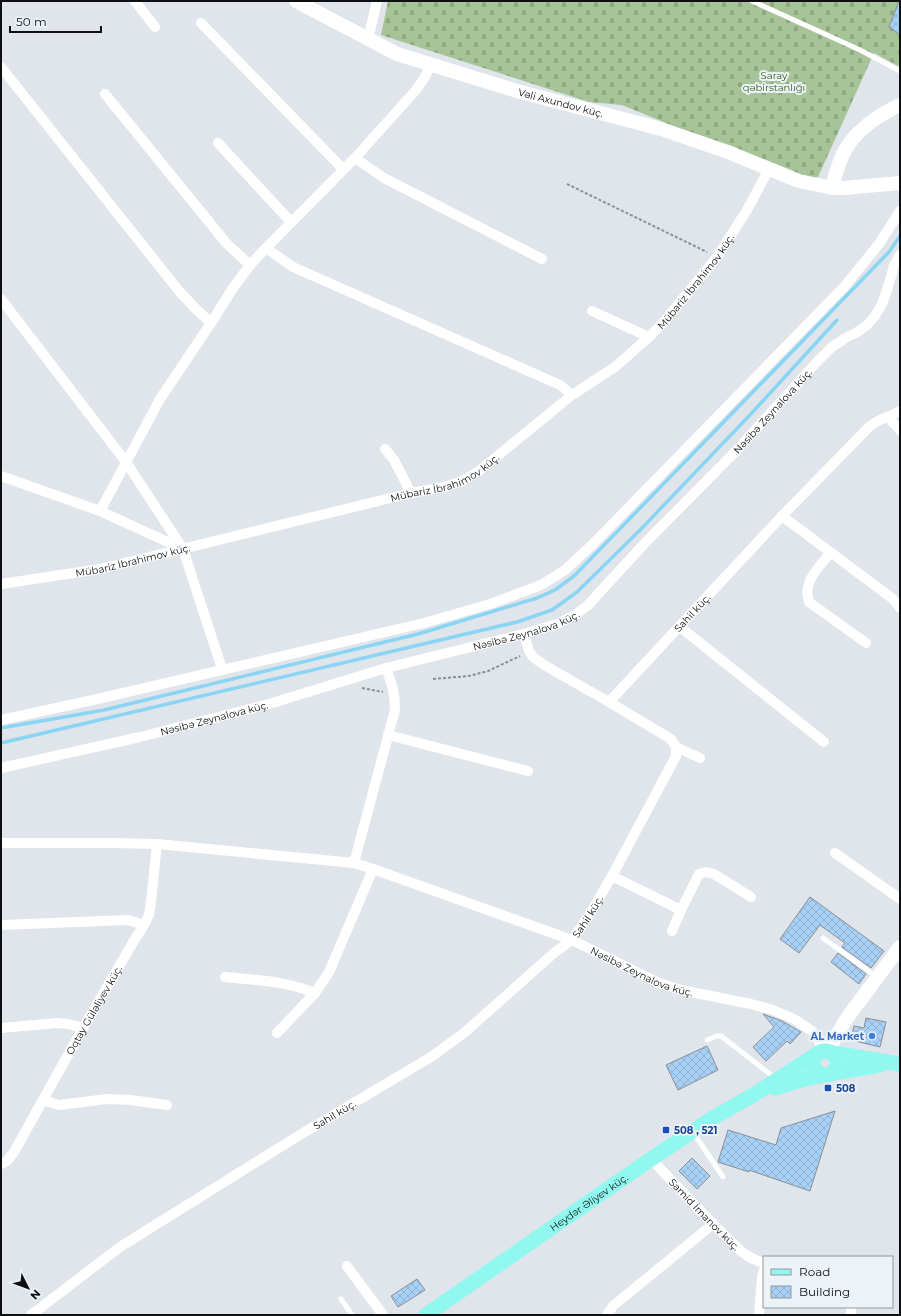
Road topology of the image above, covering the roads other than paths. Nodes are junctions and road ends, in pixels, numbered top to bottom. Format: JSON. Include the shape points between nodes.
{"nodes":[{"id":1,"x":136,"y":1,"type":"edge"},
{"id":2,"x":296,"y":1,"type":"edge"},
{"id":3,"x":377,"y":1,"type":"edge"},
{"id":4,"x":752,"y":1,"type":"edge"},
{"id":5,"x":201,"y":23,"type":"dead end"},
{"id":6,"x":155,"y":27,"type":"dead end"},
{"id":7,"x":368,"y":39,"type":"junction"},
{"id":8,"x":430,"y":65,"type":"junction"},
{"id":9,"x":1,"y":67,"type":"edge"},
{"id":10,"x":900,"y":70,"type":"edge"},
{"id":11,"x":105,"y":94,"type":"dead end"},
{"id":12,"x":900,"y":105,"type":"edge"},
{"id":13,"x":218,"y":143,"type":"dead end"},
{"id":14,"x":355,"y":158,"type":"junction"},
{"id":15,"x":343,"y":169,"type":"junction"},
{"id":16,"x":769,"y":169,"type":"junction"},
{"id":17,"x":900,"y":183,"type":"edge"},
{"id":18,"x":832,"y":188,"type":"junction"},
{"id":19,"x":900,"y":211,"type":"edge"},
{"id":20,"x":291,"y":222,"type":"junction"},
{"id":21,"x":266,"y":248,"type":"junction"},
{"id":22,"x":900,"y":255,"type":"edge"},
{"id":23,"x":542,"y":259,"type":"dead end"},
{"id":24,"x":250,"y":265,"type":"junction"},
{"id":25,"x":1,"y":299,"type":"edge"},
{"id":26,"x":592,"y":311,"type":"dead end"},
{"id":27,"x":211,"y":322,"type":"junction"},
{"id":28,"x":649,"y":337,"type":"junction"},
{"id":29,"x":572,"y":396,"type":"junction"},
{"id":30,"x":900,"y":411,"type":"edge"},
{"id":31,"x":888,"y":417,"type":"junction"},
{"id":32,"x":900,"y":430,"type":"edge"},
{"id":33,"x":385,"y":449,"type":"dead end"},
{"id":34,"x":126,"y":462,"type":"junction"},
{"id":35,"x":1,"y":476,"type":"edge"},
{"id":36,"x":412,"y":493,"type":"junction"},
{"id":37,"x":100,"y":511,"type":"junction"},
{"id":38,"x":782,"y":516,"type":"junction"},
{"id":39,"x":183,"y":549,"type":"junction"},
{"id":40,"x":830,"y":553,"type":"junction"},
{"id":41,"x":1,"y":584,"type":"edge"},
{"id":42,"x":900,"y":608,"type":"edge"},
{"id":43,"x":680,"y":627,"type":"junction"},
{"id":44,"x":524,"y":634,"type":"junction"},
{"id":45,"x":866,"y":643,"type":"dead end"},
{"id":46,"x":386,"y":668,"type":"junction"},
{"id":47,"x":222,"y":669,"type":"junction"},
{"id":48,"x":609,"y":702,"type":"junction"},
{"id":49,"x":1,"y":720,"type":"edge"},
{"id":50,"x":388,"y":736,"type":"junction"},
{"id":51,"x":824,"y":742,"type":"dead end"},
{"id":52,"x":676,"y":747,"type":"junction"},
{"id":53,"x":700,"y":758,"type":"dead end"},
{"id":54,"x":1,"y":768,"type":"edge"},
{"id":55,"x":528,"y":772,"type":"dead end"},
{"id":56,"x":1,"y":843,"type":"edge"},
{"id":57,"x":157,"y":844,"type":"junction"},
{"id":58,"x":835,"y":853,"type":"dead end"},
{"id":59,"x":354,"y":863,"type":"junction"},
{"id":60,"x":373,"y":869,"type":"junction"},
{"id":61,"x":612,"y":876,"type":"junction"},
{"id":62,"x":750,"y":897,"type":"dead end"},
{"id":63,"x":900,"y":899,"type":"edge"},
{"id":64,"x":681,"y":910,"type":"junction"},
{"id":65,"x":1,"y":925,"type":"edge"},
{"id":66,"x":144,"y":925,"type":"junction"},
{"id":67,"x":672,"y":931,"type":"dead end"},
{"id":68,"x":823,"y":938,"type":"dead end"},
{"id":69,"x":572,"y":940,"type":"junction"},
{"id":70,"x":900,"y":947,"type":"edge"},
{"id":71,"x":225,"y":977,"type":"dead end"},
{"id":72,"x":877,"y":978,"type":"junction"},
{"id":73,"x":315,"y":993,"type":"junction"},
{"id":74,"x":1,"y":1028,"type":"edge"},
{"id":75,"x":83,"y":1028,"type":"junction"},
{"id":76,"x":277,"y":1034,"type":"dead end"},
{"id":77,"x":707,"y":1040,"type":"dead end"},
{"id":78,"x":822,"y":1053,"type":"junction"},
{"id":79,"x":899,"y":1064,"type":"edge"},
{"id":80,"x":827,"y":1074,"type":"junction"},
{"id":81,"x":778,"y":1080,"type":"junction"},
{"id":82,"x":754,"y":1094,"type":"junction"},
{"id":83,"x":42,"y":1100,"type":"junction"},
{"id":84,"x":167,"y":1105,"type":"dead end"},
{"id":85,"x":692,"y":1132,"type":"junction"},
{"id":86,"x":651,"y":1158,"type":"junction"},
{"id":87,"x":1,"y":1164,"type":"edge"},
{"id":88,"x":723,"y":1177,"type":"dead end"},
{"id":89,"x":713,"y":1224,"type":"junction"},
{"id":90,"x":763,"y":1263,"type":"edge"},
{"id":91,"x":347,"y":1266,"type":"dead end"},
{"id":92,"x":763,"y":1274,"type":"edge"},
{"id":93,"x":340,"y":1299,"type":"dead end"},
{"id":94,"x":31,"y":1315,"type":"edge"},
{"id":95,"x":352,"y":1315,"type":"edge"},
{"id":96,"x":383,"y":1315,"type":"edge"},
{"id":97,"x":427,"y":1315,"type":"edge"},
{"id":98,"x":607,"y":1315,"type":"edge"},
{"id":99,"x":759,"y":1315,"type":"edge"}],
"edges":[{"from":1,"to":6,"type":"street"},
{"from":2,"to":7,"type":"street","name":"Vəli Axundov küç."},
{"from":3,"to":7,"type":"street"},
{"from":4,"to":10,"type":"lane"},
{"from":5,"to":15,"type":"street"},
{"from":7,"to":8,"type":"street","name":"Vəli Axundov küç.","via":[[397,54]]},
{"from":8,"to":14,"type":"street","via":[[416,90]]},
{"from":8,"to":16,"type":"street","name":"Vəli Axundov küç.","via":[[661,129]]},
{"from":9,"to":27,"type":"street","via":[[179,291]]},
{"from":11,"to":24,"type":"street","via":[[227,244]]},
{"from":12,"to":18,"type":"street","via":[[871,122],[854,137],[836,171]]},
{"from":13,"to":20,"type":"street"},
{"from":14,"to":15,"type":"street"},
{"from":14,"to":23,"type":"street","via":[[384,178]]},
{"from":15,"to":20,"type":"street"},
{"from":16,"to":18,"type":"street","name":"Vəli Axundov küç.","via":[[799,181]]},
{"from":16,"to":28,"type":"street","name":"Mübariz İbrahimov küç.","via":[[748,210],[717,257]]},
{"from":17,"to":18,"type":"street","name":"Vəli Axundov küç."},
{"from":19,"to":47,"type":"street","via":[[879,244],[844,287],[565,570],[541,585],[490,604],[424,623]]},
{"from":20,"to":21,"type":"street"},
{"from":21,"to":24,"type":"street"},
{"from":21,"to":29,"type":"street","via":[[293,267],[560,385]]},
{"from":22,"to":44,"type":"street","name":"Nəsibə Zeynalova küç.","via":[[882,304],[868,324],[832,347],[817,362],[735,452],[588,605],[557,624]]},
{"from":24,"to":27,"type":"street"},
{"from":25,"to":34,"type":"street"},
{"from":26,"to":28,"type":"street"},
{"from":27,"to":34,"type":"street","via":[[160,399]]},
{"from":28,"to":29,"type":"street","name":"Mübariz İbrahimov küç.","via":[[615,367]]},
{"from":29,"to":36,"type":"street","name":"Mübariz İbrahimov küç.","via":[[479,471],[445,487]]},
{"from":30,"to":31,"type":"street","name":"Sahil küç."},
{"from":31,"to":32,"type":"street"},
{"from":31,"to":38,"type":"street","name":"Sahil küç.","via":[[869,427]]},
{"from":33,"to":36,"type":"street"},
{"from":34,"to":37,"type":"street"},
{"from":34,"to":39,"type":"street"},
{"from":35,"to":37,"type":"street"},
{"from":36,"to":39,"type":"street","name":"Mübariz İbrahimov küç."},
{"from":37,"to":39,"type":"street"},
{"from":38,"to":40,"type":"street"},
{"from":38,"to":43,"type":"street","name":"Sahil küç."},
{"from":39,"to":41,"type":"street","name":"Mübariz İbrahimov küç.","via":[[100,569]]},
{"from":39,"to":47,"type":"street"},
{"from":40,"to":42,"type":"street","via":[[893,599]]},
{"from":40,"to":45,"type":"street","via":[[810,579],[807,594],[809,602]]},
{"from":43,"to":48,"type":"street","name":"Sahil küç."},
{"from":43,"to":51,"type":"street"},
{"from":44,"to":46,"type":"street","name":"Nəsibə Zeynalova küç."},
{"from":44,"to":48,"type":"street","via":[[533,657]]},
{"from":46,"to":50,"type":"street","via":[[395,697],[395,710]]},
{"from":46,"to":54,"type":"street","name":"Nəsibə Zeynalova küç.","via":[[223,716]]},
{"from":47,"to":49,"type":"street"},
{"from":48,"to":52,"type":"street","via":[[671,739]]},
{"from":50,"to":55,"type":"street"},
{"from":50,"to":59,"type":"street"},
{"from":52,"to":53,"type":"street"},
{"from":52,"to":61,"type":"street","name":"Sahil küç.","via":[[676,756]]},
{"from":56,"to":57,"type":"street","name":"Nəsibə Zeynalova küç."},
{"from":57,"to":59,"type":"street","name":"Nəsibə Zeynalova küç."},
{"from":57,"to":66,"type":"street","name":"Oqtay Güləliyev küç.","via":[[149,915]]},
{"from":58,"to":63,"type":"street"},
{"from":59,"to":60,"type":"street","name":"Nəsibə Zeynalova küç."},
{"from":60,"to":69,"type":"street","name":"Nəsibə Zeynalova küç."},
{"from":60,"to":73,"type":"street","via":[[329,972]]},
{"from":61,"to":64,"type":"street"},
{"from":61,"to":69,"type":"street","name":"Sahil küç."},
{"from":62,"to":64,"type":"street","via":[[714,874],[706,872],[698,874]]},
{"from":64,"to":67,"type":"street"},
{"from":65,"to":66,"type":"street","via":[[128,920]]},
{"from":66,"to":75,"type":"street","name":"Oqtay Güləliyev küç."},
{"from":68,"to":72,"type":"lane"},
{"from":69,"to":78,"type":"street","name":"Nəsibə Zeynalova küç.","via":[[659,983],[773,1010],[812,1031],[819,1041]]},
{"from":69,"to":94,"type":"street","name":"Sahil küç.","via":[[452,1043],[120,1247]]},
{"from":70,"to":72,"type":"street"},
{"from":71,"to":73,"type":"street","via":[[286,983]]},
{"from":72,"to":78,"type":"street"},
{"from":73,"to":76,"type":"street"},
{"from":74,"to":75,"type":"street","via":[[57,1023]]},
{"from":75,"to":83,"type":"street","name":"Oqtay Güləliyev küç."},
{"from":77,"to":81,"type":"lane","via":[[721,1036]]},
{"from":78,"to":79,"type":"main road"},
{"from":78,"to":80,"type":"main road","via":[[835,1057],[836,1067]]},
{"from":78,"to":81,"type":"main road"},
{"from":79,"to":80,"type":"main road"},
{"from":80,"to":82,"type":"main road"},
{"from":81,"to":82,"type":"main road"},
{"from":82,"to":85,"type":"main road","name":"Heydər Əliyev küç."},
{"from":83,"to":84,"type":"street","via":[[59,1105],[106,1099]]},
{"from":83,"to":87,"type":"street","name":"Oqtay Güləliyev küç.","via":[[14,1152]]},
{"from":85,"to":86,"type":"main road","name":"Heydər Əliyev küç."},
{"from":85,"to":88,"type":"lane"},
{"from":86,"to":89,"type":"street","name":"Samid İmanov küç."},
{"from":86,"to":97,"type":"main road","name":"Heydər Əliyev küç."},
{"from":89,"to":90,"type":"street","name":"Samid İmanov küç.","via":[[742,1252]]},
{"from":89,"to":98,"type":"street","via":[[613,1306]]},
{"from":91,"to":96,"type":"street"},
{"from":92,"to":99,"type":"street"},
{"from":93,"to":95,"type":"lane"}]}
